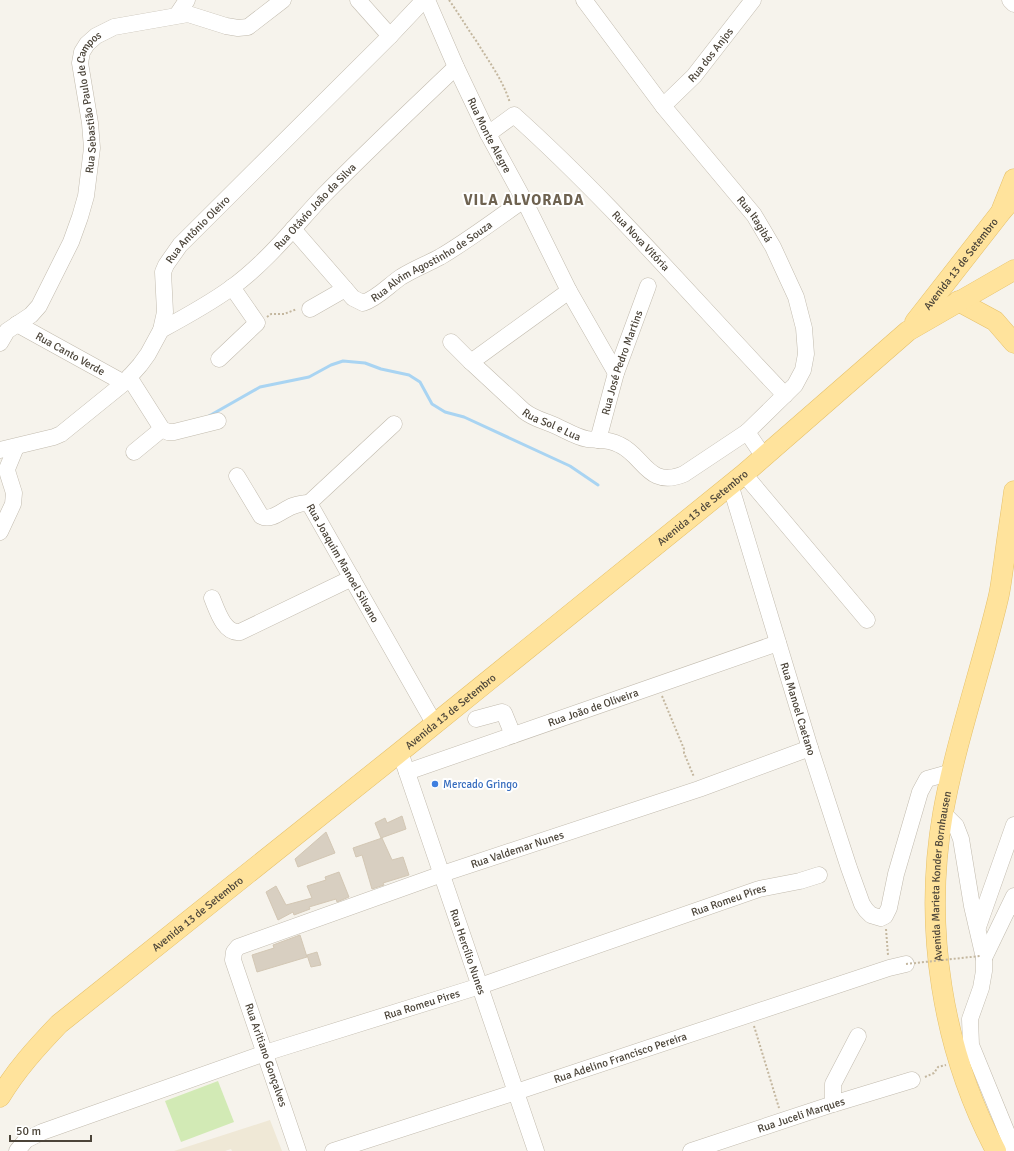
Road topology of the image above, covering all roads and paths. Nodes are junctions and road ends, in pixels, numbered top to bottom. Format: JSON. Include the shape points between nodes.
{"nodes":[{"id":1,"x":187,"y":0,"type":"edge"},
{"id":2,"x":284,"y":0,"type":"edge"},
{"id":3,"x":358,"y":0,"type":"edge"},
{"id":4,"x":426,"y":0,"type":"edge"},
{"id":5,"x":449,"y":0,"type":"edge"},
{"id":6,"x":753,"y":0,"type":"edge"},
{"id":7,"x":1010,"y":0,"type":"edge"},
{"id":8,"x":588,"y":1,"type":"edge"},
{"id":9,"x":1014,"y":4,"type":"edge"},
{"id":10,"x":177,"y":15,"type":"junction"},
{"id":11,"x":390,"y":36,"type":"junction"},
{"id":12,"x":456,"y":67,"type":"junction"},
{"id":13,"x":663,"y":106,"type":"junction"},
{"id":14,"x":514,"y":115,"type":"junction"},
{"id":15,"x":488,"y":134,"type":"junction"},
{"id":16,"x":1014,"y":179,"type":"edge"},
{"id":17,"x":1014,"y":197,"type":"edge"},
{"id":18,"x":524,"y":200,"type":"junction"},
{"id":19,"x":1000,"y":212,"type":"junction"},
{"id":20,"x":293,"y":229,"type":"junction"},
{"id":21,"x":1014,"y":270,"type":"edge"},
{"id":22,"x":648,"y":286,"type":"dead end"},
{"id":23,"x":232,"y":287,"type":"junction"},
{"id":24,"x":345,"y":289,"type":"junction"},
{"id":25,"x":569,"y":291,"type":"junction"},
{"id":26,"x":958,"y":301,"type":"junction"},
{"id":27,"x":310,"y":309,"type":"joint"},
{"id":28,"x":257,"y":322,"type":"junction"},
{"id":29,"x":18,"y":324,"type":"junction"},
{"id":30,"x":161,"y":330,"type":"junction"},
{"id":31,"x":908,"y":331,"type":"junction"},
{"id":32,"x":451,"y":342,"type":"dead end"},
{"id":33,"x":0,"y":343,"type":"edge"},
{"id":34,"x":1014,"y":343,"type":"edge"},
{"id":35,"x":219,"y":359,"type":"dead end"},
{"id":36,"x":471,"y":362,"type":"junction"},
{"id":37,"x":616,"y":373,"type":"junction"},
{"id":38,"x":126,"y":380,"type":"junction"},
{"id":39,"x":785,"y":395,"type":"junction"},
{"id":40,"x":218,"y":421,"type":"dead end"},
{"id":41,"x":394,"y":424,"type":"dead end"},
{"id":42,"x":162,"y":429,"type":"junction"},
{"id":43,"x":747,"y":432,"type":"junction"},
{"id":44,"x":598,"y":440,"type":"junction"},
{"id":45,"x":16,"y":447,"type":"junction"},
{"id":46,"x":0,"y":450,"type":"edge"},
{"id":47,"x":134,"y":452,"type":"dead end"},
{"id":48,"x":764,"y":457,"type":"junction"},
{"id":49,"x":237,"y":476,"type":"dead end"},
{"id":50,"x":737,"y":479,"type":"junction"},
{"id":51,"x":1014,"y":491,"type":"edge"},
{"id":52,"x":309,"y":503,"type":"junction"},
{"id":53,"x":0,"y":532,"type":"edge"},
{"id":54,"x":1014,"y":561,"type":"edge"},
{"id":55,"x":352,"y":578,"type":"junction"},
{"id":56,"x":998,"y":597,"type":"junction"},
{"id":57,"x":212,"y":598,"type":"dead end"},
{"id":58,"x":867,"y":620,"type":"dead end"},
{"id":59,"x":778,"y":642,"type":"junction"},
{"id":60,"x":657,"y":685,"type":"junction"},
{"id":61,"x":476,"y":719,"type":"dead end"},
{"id":62,"x":434,"y":723,"type":"junction"},
{"id":63,"x":513,"y":735,"type":"junction"},
{"id":64,"x":810,"y":748,"type":"junction"},
{"id":65,"x":400,"y":752,"type":"junction"},
{"id":66,"x":407,"y":772,"type":"junction"},
{"id":67,"x":952,"y":772,"type":"junction"},
{"id":68,"x":700,"y":789,"type":"junction"},
{"id":69,"x":943,"y":813,"type":"junction"},
{"id":70,"x":1014,"y":825,"type":"edge"},
{"id":71,"x":442,"y":874,"type":"junction"},
{"id":72,"x":819,"y":875,"type":"dead end"},
{"id":73,"x":1014,"y":896,"type":"edge"},
{"id":74,"x":885,"y":916,"type":"junction"},
{"id":75,"x":978,"y":927,"type":"junction"},
{"id":76,"x":982,"y":957,"type":"junction"},
{"id":77,"x":233,"y":960,"type":"joint"},
{"id":78,"x":906,"y":964,"type":"joint"},
{"id":79,"x":889,"y":968,"type":"junction"},
{"id":80,"x":480,"y":986,"type":"junction"},
{"id":81,"x":750,"y":1013,"type":"junction"},
{"id":82,"x":858,"y":1036,"type":"dead end"},
{"id":83,"x":265,"y":1053,"type":"junction"},
{"id":84,"x":959,"y":1062,"type":"junction"},
{"id":85,"x":912,"y":1080,"type":"joint"},
{"id":86,"x":516,"y":1092,"type":"junction"},
{"id":87,"x":0,"y":1097,"type":"edge"},
{"id":88,"x":834,"y":1104,"type":"junction"},
{"id":89,"x":783,"y":1120,"type":"junction"},
{"id":90,"x":22,"y":1145,"type":"edge"},
{"id":91,"x":989,"y":1147,"type":"edge"},
{"id":92,"x":1014,"y":1150,"type":"edge"},
{"id":93,"x":298,"y":1151,"type":"edge"},
{"id":94,"x":333,"y":1151,"type":"edge"},
{"id":95,"x":536,"y":1151,"type":"edge"},
{"id":96,"x":691,"y":1151,"type":"edge"}],
"edges":[{"from":1,"to":10,"type":"street"},
{"from":2,"to":10,"type":"street","name":"Rua Sebastião Paulo de Campos","via":[[248,27],[226,26],[188,14]]},
{"from":3,"to":11,"type":"street"},
{"from":4,"to":11,"type":"street","name":"Rua Antônio Oleiro"},
{"from":4,"to":12,"type":"street","name":"Rua Monte Alegre"},
{"from":5,"to":14,"type":"path","via":[[505,88]]},
{"from":6,"to":13,"type":"street","name":"Rua dos Anjos","via":[[694,76]]},
{"from":7,"to":9,"type":"street"},
{"from":8,"to":13,"type":"street","name":"Rua Itagibá"},
{"from":10,"to":29,"type":"street","name":"Rua Sebastião Paulo de Campos","via":[[114,27],[96,36],[82,52],[80,63],[92,148],[86,196],[71,242],[45,296],[31,316]]},
{"from":11,"to":30,"type":"street","name":"Rua Antônio Oleiro","via":[[171,256],[163,272],[165,312]]},
{"from":12,"to":15,"type":"street","name":"Rua Monte Alegre"},
{"from":12,"to":20,"type":"street","name":"Rua Otávio João da Silva","via":[[350,169]]},
{"from":13,"to":39,"type":"street","name":"Rua Itagibá","via":[[754,215],[773,247],[796,297],[804,328],[806,354],[803,370],[795,385]]},
{"from":14,"to":15,"type":"street"},
{"from":14,"to":39,"type":"street","name":"Rua Nova Vitória","via":[[658,257],[724,332]]},
{"from":15,"to":18,"type":"street","name":"Rua Monte Alegre"},
{"from":16,"to":19,"type":"main road"},
{"from":17,"to":19,"type":"main road","name":"Avenida 13 de Setembro"},
{"from":18,"to":24,"type":"street","name":"Rua Alvim Agostinho de Souza","via":[[439,257],[394,281],[370,301],[358,301]]},
{"from":18,"to":25,"type":"street","name":"Rua Monte Alegre"},
{"from":19,"to":31,"type":"main road","name":"Avenida 13 de Setembro"},
{"from":20,"to":23,"type":"street","name":"Rua Otávio João da Silva"},
{"from":20,"to":24,"type":"street","name":"Rua Alvim Agostinho de Souza"},
{"from":21,"to":26,"type":"main road","name":"Avenida 13 de Setembro"},
{"from":22,"to":37,"type":"street","name":"Rua José Pedro Martins"},
{"from":23,"to":28,"type":"street"},
{"from":23,"to":30,"type":"street","name":"Rua Otávio João da Silva"},
{"from":24,"to":27,"type":"street"},
{"from":25,"to":36,"type":"street"},
{"from":25,"to":37,"type":"street","name":"Rua Monte Alegre"},
{"from":26,"to":31,"type":"main road","name":"Avenida 13 de Setembro"},
{"from":26,"to":34,"type":"main road","via":[[995,321]]},
{"from":27,"to":28,"type":"path","via":[[271,314]]},
{"from":28,"to":35,"type":"street"},
{"from":29,"to":33,"type":"street","name":"Rua Sebastião Paulo de Campos","via":[[7,331]]},
{"from":29,"to":38,"type":"street","name":"Rua Canto Verde"},
{"from":30,"to":38,"type":"street","name":"Rua Antônio Oleiro","via":[[148,354]]},
{"from":31,"to":48,"type":"main road","name":"Avenida 13 de Setembro"},
{"from":32,"to":36,"type":"street","name":"Rua Sol e Lua"},
{"from":36,"to":44,"type":"street","name":"Rua Sol e Lua","via":[[532,418],[578,437]]},
{"from":37,"to":44,"type":"street","name":"Rua José Pedro Martins"},
{"from":38,"to":42,"type":"street"},
{"from":38,"to":45,"type":"street","name":"Rua Antônio Oleiro","via":[[61,434]]},
{"from":39,"to":43,"type":"street","name":"Rua Itagibá"},
{"from":40,"to":42,"type":"street","via":[[174,432]]},
{"from":41,"to":52,"type":"street","name":"Rua Joaquim Manoel Silvano"},
{"from":42,"to":47,"type":"street"},
{"from":43,"to":44,"type":"street","name":"Rua Sol e Lua","via":[[675,478],[657,475],[621,445]]},
{"from":43,"to":48,"type":"street"},
{"from":45,"to":46,"type":"street","name":"Rua Antônio Oleiro"},
{"from":45,"to":53,"type":"street","via":[[7,469],[14,493],[13,504]]},
{"from":48,"to":50,"type":"main road","name":"Avenida 13 de Setembro"},
{"from":49,"to":52,"type":"street","via":[[261,516],[265,518],[270,518],[291,506]]},
{"from":50,"to":58,"type":"street"},
{"from":50,"to":59,"type":"street","name":"Rua Manoel Caetano"},
{"from":50,"to":62,"type":"main road","name":"Avenida 13 de Setembro"},
{"from":51,"to":56,"type":"main road","name":"Avenida Marieta Konder Bornhausen"},
{"from":52,"to":55,"type":"street","name":"Rua Joaquim Manoel Silvano"},
{"from":54,"to":56,"type":"main road","name":"Avenida Marieta Konder Bornhausen"},
{"from":55,"to":57,"type":"street","via":[[235,633],[225,624]]},
{"from":55,"to":62,"type":"street","name":"Rua Joaquim Manoel Silvano"},
{"from":56,"to":67,"type":"main road","name":"Avenida Marieta Konder Bornhausen"},
{"from":59,"to":60,"type":"street","name":"Rua João de Oliveira"},
{"from":59,"to":64,"type":"street","name":"Rua Manoel Caetano"},
{"from":60,"to":63,"type":"street","name":"Rua João de Oliveira"},
{"from":60,"to":68,"type":"path"},
{"from":61,"to":63,"type":"street","via":[[502,712]]},
{"from":62,"to":65,"type":"main road","name":"Avenida 13 de Setembro"},
{"from":63,"to":66,"type":"street","name":"Rua João de Oliveira"},
{"from":64,"to":68,"type":"street","name":"Rua Valdemar Nunes"},
{"from":64,"to":74,"type":"street","name":"Rua Manoel Caetano","via":[[862,904],[871,915],[881,918]]},
{"from":65,"to":66,"type":"street","name":"Rua Hercílio Nunes"},
{"from":65,"to":87,"type":"main road","name":"Avenida 13 de Setembro","via":[[59,1024],[31,1053]]},
{"from":66,"to":71,"type":"street","name":"Rua Hercílio Nunes"},
{"from":67,"to":69,"type":"main road","name":"Avenida Marieta Konder Bornhausen"},
{"from":67,"to":74,"type":"street","via":[[927,779],[920,792]]},
{"from":68,"to":71,"type":"street","name":"Rua Valdemar Nunes"},
{"from":69,"to":75,"type":"street","via":[[956,826],[961,839]]},
{"from":69,"to":84,"type":"main road","name":"Avenida Marieta Konder Bornhausen","via":[[936,880],[938,954],[945,1009]]},
{"from":70,"to":75,"type":"street"},
{"from":71,"to":77,"type":"street","name":"Rua Valdemar Nunes","via":[[238,947]]},
{"from":71,"to":80,"type":"street","name":"Rua Hercílio Nunes"},
{"from":72,"to":80,"type":"street","name":"Rua Romeu Pires","via":[[759,889]]},
{"from":73,"to":76,"type":"street"},
{"from":74,"to":79,"type":"path"},
{"from":75,"to":76,"type":"street"},
{"from":76,"to":78,"type":"path","bridge":true},
{"from":76,"to":92,"type":"street","via":[[984,971],[981,988],[970,1019],[971,1045]]},
{"from":77,"to":83,"type":"street","name":"Rua Aritiano Gonçalves"},
{"from":78,"to":79,"type":"street","name":"Rua Adelino Francisco Pereira"},
{"from":79,"to":81,"type":"street","name":"Rua Adelino Francisco Pereira"},
{"from":80,"to":83,"type":"street","name":"Rua Romeu Pires"},
{"from":80,"to":86,"type":"street","name":"Rua Hercílio Nunes"},
{"from":81,"to":86,"type":"street","name":"Rua Adelino Francisco Pereira"},
{"from":81,"to":89,"type":"path"},
{"from":82,"to":88,"type":"street","via":[[833,1084]]},
{"from":83,"to":90,"type":"street","name":"Rua Romeu Pires","via":[[42,1132]]},
{"from":83,"to":93,"type":"street","name":"Rua Aritiano Gonçalves"},
{"from":84,"to":85,"type":"path","via":[[938,1067],[934,1073]]},
{"from":84,"to":91,"type":"main road","name":"Avenida Marieta Konder Bornhausen"},
{"from":85,"to":88,"type":"street","name":"Rua Juceli Marques"},
{"from":86,"to":94,"type":"street","name":"Rua Adelino Francisco Pereira"},
{"from":86,"to":95,"type":"street","name":"Rua Hercílio Nunes"},
{"from":88,"to":89,"type":"street","name":"Rua Juceli Marques"},
{"from":89,"to":96,"type":"street","name":"Rua Juceli Marques"}]}
